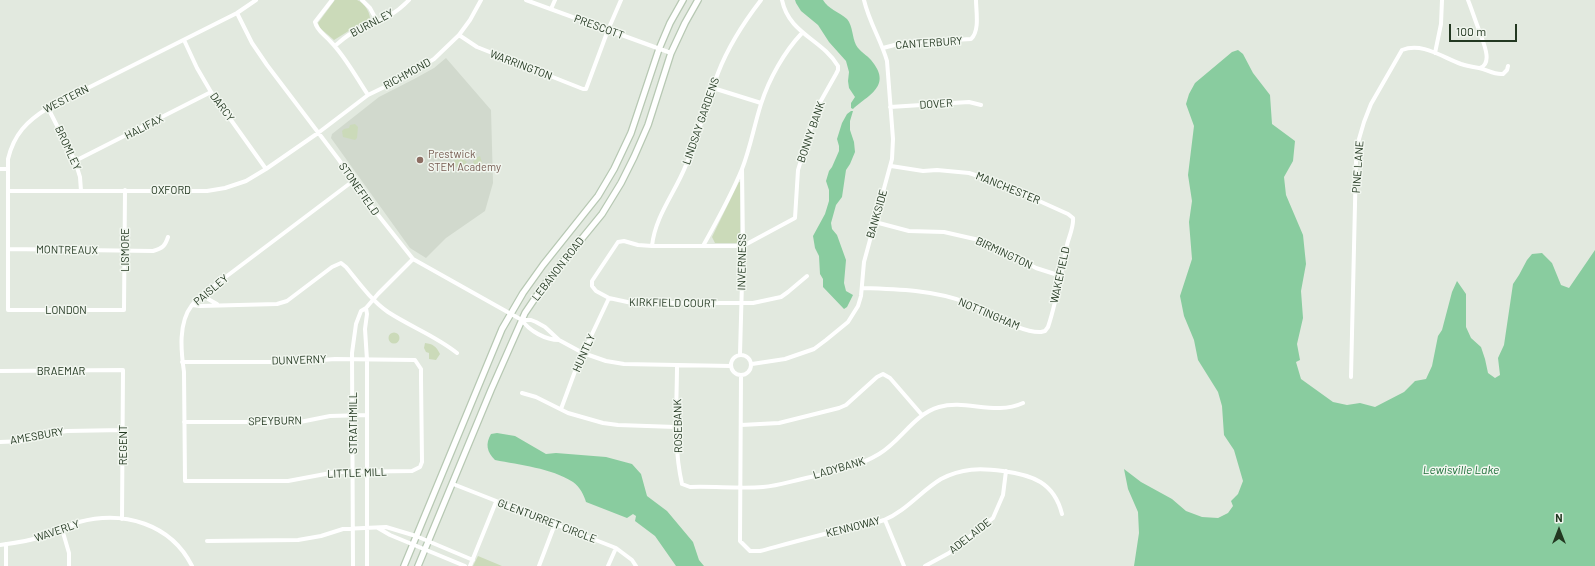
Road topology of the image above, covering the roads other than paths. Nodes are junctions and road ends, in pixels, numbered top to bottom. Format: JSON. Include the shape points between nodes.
{"nodes":[{"id":1,"x":256,"y":0,"type":"edge"},
{"id":2,"x":332,"y":0,"type":"edge"},
{"id":3,"x":362,"y":0,"type":"edge"},
{"id":4,"x":409,"y":0,"type":"edge"},
{"id":5,"x":481,"y":0,"type":"edge"},
{"id":6,"x":526,"y":0,"type":"edge"},
{"id":7,"x":555,"y":0,"type":"edge"},
{"id":8,"x":621,"y":0,"type":"edge"},
{"id":9,"x":684,"y":0,"type":"edge"},
{"id":10,"x":698,"y":0,"type":"edge"},
{"id":11,"x":761,"y":0,"type":"edge"},
{"id":12,"x":782,"y":0,"type":"edge"},
{"id":13,"x":864,"y":0,"type":"edge"},
{"id":14,"x":976,"y":0,"type":"edge"},
{"id":15,"x":1442,"y":0,"type":"edge"},
{"id":16,"x":1468,"y":0,"type":"edge"},
{"id":17,"x":551,"y":9,"type":"junction"},
{"id":18,"x":237,"y":13,"type":"junction"},
{"id":19,"x":378,"y":23,"type":"junction"},
{"id":20,"x":608,"y":30,"type":"junction"},
{"id":21,"x":802,"y":33,"type":"junction"},
{"id":22,"x":459,"y":34,"type":"junction"},
{"id":23,"x":184,"y":40,"type":"junction"},
{"id":24,"x":335,"y":46,"type":"junction"},
{"id":25,"x":883,"y":48,"type":"junction"},
{"id":26,"x":659,"y":49,"type":"junction"},
{"id":27,"x":672,"y":53,"type":"junction"},
{"id":28,"x":1435,"y":53,"type":"junction"},
{"id":29,"x":1508,"y":66,"type":"dead end"},
{"id":30,"x":1480,"y":68,"type":"junction"},
{"id":31,"x":713,"y":88,"type":"junction"},
{"id":32,"x":211,"y":92,"type":"junction"},
{"id":33,"x":368,"y":95,"type":"junction"},
{"id":34,"x":761,"y":103,"type":"junction"},
{"id":35,"x":981,"y":105,"type":"dead end"},
{"id":36,"x":890,"y":107,"type":"junction"},
{"id":37,"x":48,"y":108,"type":"junction"},
{"id":38,"x":318,"y":133,"type":"junction"},
{"id":39,"x":76,"y":161,"type":"junction"},
{"id":40,"x":891,"y":166,"type":"junction"},
{"id":41,"x":8,"y":169,"type":"junction"},
{"id":42,"x":266,"y":169,"type":"junction"},
{"id":43,"x":742,"y":169,"type":"junction"},
{"id":44,"x":0,"y":170,"type":"edge"},
{"id":45,"x":353,"y":181,"type":"junction"},
{"id":46,"x":125,"y":190,"type":"junction"},
{"id":47,"x":8,"y":191,"type":"junction"},
{"id":48,"x":81,"y":191,"type":"junction"},
{"id":49,"x":1073,"y":218,"type":"joint"},
{"id":50,"x":875,"y":222,"type":"junction"},
{"id":51,"x":168,"y":237,"type":"dead end"},
{"id":52,"x":652,"y":246,"type":"junction"},
{"id":53,"x":703,"y":246,"type":"junction"},
{"id":54,"x":743,"y":246,"type":"junction"},
{"id":55,"x":8,"y":249,"type":"junction"},
{"id":56,"x":125,"y":251,"type":"junction"},
{"id":57,"x":413,"y":260,"type":"junction"},
{"id":58,"x":807,"y":276,"type":"dead end"},
{"id":59,"x":1061,"y":276,"type":"junction"},
{"id":60,"x":862,"y":288,"type":"junction"},
{"id":61,"x":206,"y":292,"type":"junction"},
{"id":62,"x":609,"y":298,"type":"junction"},
{"id":63,"x":373,"y":299,"type":"junction"},
{"id":64,"x":741,"y":304,"type":"junction"},
{"id":65,"x":192,"y":305,"type":"junction"},
{"id":66,"x":217,"y":305,"type":"junction"},
{"id":67,"x":366,"y":308,"type":"junction"},
{"id":68,"x":8,"y":310,"type":"joint"},
{"id":69,"x":124,"y":310,"type":"joint"},
{"id":70,"x":511,"y":314,"type":"junction"},
{"id":71,"x":522,"y":320,"type":"junction"},
{"id":72,"x":1045,"y":331,"type":"joint"},
{"id":73,"x":560,"y":340,"type":"junction"},
{"id":74,"x":456,"y":353,"type":"dead end"},
{"id":75,"x":583,"y":353,"type":"junction"},
{"id":76,"x":740,"y":354,"type":"junction"},
{"id":77,"x":353,"y":360,"type":"junction"},
{"id":78,"x":367,"y":360,"type":"junction"},
{"id":79,"x":415,"y":360,"type":"joint"},
{"id":80,"x":182,"y":362,"type":"junction"},
{"id":81,"x":752,"y":364,"type":"junction"},
{"id":82,"x":677,"y":365,"type":"junction"},
{"id":83,"x":731,"y":366,"type":"junction"},
{"id":84,"x":123,"y":370,"type":"joint"},
{"id":85,"x":0,"y":371,"type":"edge"},
{"id":86,"x":741,"y":375,"type":"junction"},
{"id":87,"x":1351,"y":377,"type":"dead end"},
{"id":88,"x":522,"y":393,"type":"dead end"},
{"id":89,"x":1023,"y":403,"type":"dead end"},
{"id":90,"x":561,"y":409,"type":"junction"},
{"id":91,"x":353,"y":415,"type":"junction"},
{"id":92,"x":366,"y":415,"type":"junction"},
{"id":93,"x":922,"y":415,"type":"junction"},
{"id":94,"x":184,"y":422,"type":"junction"},
{"id":95,"x":741,"y":426,"type":"junction"},
{"id":96,"x":676,"y":427,"type":"junction"},
{"id":97,"x":123,"y":430,"type":"junction"},
{"id":98,"x":0,"y":442,"type":"edge"},
{"id":99,"x":1006,"y":471,"type":"junction"},
{"id":100,"x":353,"y":472,"type":"junction"},
{"id":101,"x":366,"y":472,"type":"junction"},
{"id":102,"x":185,"y":481,"type":"joint"},
{"id":103,"x":453,"y":484,"type":"junction"},
{"id":104,"x":684,"y":485,"type":"joint"},
{"id":105,"x":741,"y":487,"type":"junction"},
{"id":106,"x":496,"y":502,"type":"junction"},
{"id":107,"x":1062,"y":514,"type":"dead end"},
{"id":108,"x":122,"y":519,"type":"junction"},
{"id":109,"x":884,"y":520,"type":"junction"},
{"id":110,"x":555,"y":524,"type":"junction"},
{"id":111,"x":353,"y":528,"type":"junction"},
{"id":112,"x":367,"y":528,"type":"junction"},
{"id":113,"x":378,"y":528,"type":"junction"},
{"id":114,"x":62,"y":529,"type":"junction"},
{"id":115,"x":416,"y":536,"type":"junction"},
{"id":116,"x":207,"y":541,"type":"dead end"},
{"id":117,"x":428,"y":542,"type":"junction"},
{"id":118,"x":6,"y":544,"type":"junction"},
{"id":119,"x":0,"y":545,"type":"edge"},
{"id":120,"x":413,"y":545,"type":"junction"},
{"id":121,"x":616,"y":548,"type":"junction"},
{"id":122,"x":425,"y":550,"type":"junction"},
{"id":123,"x":473,"y":560,"type":"junction"},
{"id":124,"x":6,"y":566,"type":"edge"},
{"id":125,"x":69,"y":566,"type":"edge"},
{"id":126,"x":192,"y":566,"type":"edge"},
{"id":127,"x":353,"y":566,"type":"edge"},
{"id":128,"x":367,"y":566,"type":"edge"},
{"id":129,"x":404,"y":566,"type":"edge"},
{"id":130,"x":418,"y":566,"type":"edge"},
{"id":131,"x":465,"y":566,"type":"edge"},
{"id":132,"x":470,"y":566,"type":"edge"},
{"id":133,"x":539,"y":566,"type":"edge"},
{"id":134,"x":608,"y":566,"type":"edge"},
{"id":135,"x":636,"y":566,"type":"edge"},
{"id":136,"x":904,"y":566,"type":"edge"},
{"id":137,"x":925,"y":566,"type":"edge"}],
"edges":[{"from":1,"to":18,"type":"street","name":"WESTERN"},
{"from":2,"to":24,"type":"street","via":[[315,22],[318,30]]},
{"from":3,"to":19,"type":"street"},
{"from":4,"to":19,"type":"street","name":"BURNLEY"},
{"from":5,"to":22,"type":"street","name":"RICHMOND"},
{"from":6,"to":17,"type":"street","name":"PRESCOTT"},
{"from":7,"to":17,"type":"street"},
{"from":8,"to":20,"type":"street"},
{"from":9,"to":26,"type":"main road","name":"LEBANON ROAD","via":[[670,23]]},
{"from":10,"to":27,"type":"main road","name":"LEBANON ROAD"},
{"from":11,"to":31,"type":"street","name":"LINDSAY GARDENS","via":[[735,37]]},
{"from":12,"to":21,"type":"street","name":"BONNY BANK","via":[[791,22]]},
{"from":13,"to":25,"type":"street","name":"BANKSIDE","via":[[872,26]]},
{"from":14,"to":25,"type":"street","name":"CANTERBURY","via":[[976,30],[971,39],[902,43]]},
{"from":15,"to":28,"type":"street"},
{"from":16,"to":30,"type":"street","via":[[1484,40],[1486,63]]},
{"from":17,"to":20,"type":"street","name":"PRESCOTT"},
{"from":18,"to":23,"type":"street","name":"WESTERN"},
{"from":18,"to":38,"type":"street","name":"STONEFIELD","via":[[252,43]]},
{"from":19,"to":24,"type":"street","name":"BURNLEY","via":[[357,30]]},
{"from":20,"to":22,"type":"street","name":"WARRINGTON","via":[[586,89],[477,47]]},
{"from":20,"to":26,"type":"street","name":"PRESCOTT"},
{"from":21,"to":34,"type":"street","name":"INVERNESS","via":[[792,43]]},
{"from":21,"to":54,"type":"street","name":"BONNY BANK","via":[[836,63],[838,70],[818,106],[798,170],[795,218]]},
{"from":22,"to":33,"type":"street","name":"RICHMOND","via":[[434,59]]},
{"from":23,"to":32,"type":"street","name":"DARCY"},
{"from":23,"to":37,"type":"street","name":"WESTERN"},
{"from":24,"to":33,"type":"street"},
{"from":25,"to":36,"type":"street","name":"BANKSIDE","via":[[887,61]]},
{"from":26,"to":27,"type":"street","name":"PRESCOTT"},
{"from":26,"to":70,"type":"main road","name":"LEBANON ROAD","via":[[631,133],[614,169],[598,196],[543,265]]},
{"from":27,"to":71,"type":"main road","name":"LEBANON ROAD","via":[[648,125],[621,183],[602,214],[544,285]]},
{"from":28,"to":30,"type":"street","name":"PINE LANE","via":[[1461,64]]},
{"from":28,"to":87,"type":"street","name":"PINE LANE","via":[[1410,47],[1402,50],[1371,104],[1359,139],[1356,161]]},
{"from":29,"to":30,"type":"street","name":"PINE LANE","via":[[1501,75]]},
{"from":31,"to":34,"type":"street"},
{"from":31,"to":52,"type":"street","name":"LINDSAY GARDENS","via":[[686,166],[656,224]]},
{"from":32,"to":39,"type":"street","name":"HALIFAX"},
{"from":32,"to":42,"type":"street","name":"DARCY"},
{"from":33,"to":38,"type":"street","name":"RICHMOND"},
{"from":34,"to":43,"type":"street","name":"INVERNESS"},
{"from":35,"to":36,"type":"street","name":"DOVER","via":[[969,102]]},
{"from":36,"to":40,"type":"street","name":"BANKSIDE","via":[[893,139]]},
{"from":37,"to":39,"type":"street","name":"BROMLEY"},
{"from":37,"to":41,"type":"street","name":"WESTERN","via":[[18,134],[11,146]]},
{"from":38,"to":42,"type":"street","name":"OXFORD"},
{"from":38,"to":45,"type":"street","name":"STONEFIELD"},
{"from":39,"to":48,"type":"street","name":"BROMLEY"},
{"from":40,"to":49,"type":"street","name":"MANCHESTER","via":[[969,173],[1003,184]]},
{"from":40,"to":50,"type":"street","name":"BANKSIDE"},
{"from":41,"to":44,"type":"street"},
{"from":41,"to":47,"type":"street","name":"WESTERN"},
{"from":42,"to":46,"type":"street","name":"OXFORD","via":[[246,181],[207,191]]},
{"from":43,"to":53,"type":"street","name":"INVERNESS"},
{"from":43,"to":54,"type":"street","name":"INVERNESS"},
{"from":45,"to":57,"type":"street","name":"STONEFIELD"},
{"from":45,"to":61,"type":"street","name":"PAISLEY"},
{"from":46,"to":48,"type":"street","name":"OXFORD"},
{"from":46,"to":56,"type":"street","name":"LISMORE"},
{"from":47,"to":48,"type":"street","name":"OXFORD"},
{"from":47,"to":55,"type":"street","name":"WESTERN"},
{"from":49,"to":59,"type":"street","name":"WAKEFIELD"},
{"from":50,"to":59,"type":"street","name":"BIRMINGTON","via":[[909,231],[944,232],[979,240],[1036,268]]},
{"from":50,"to":60,"type":"street","name":"BANKSIDE","via":[[864,262]]},
{"from":51,"to":56,"type":"street","name":"MONTREAUX","via":[[162,249]]},
{"from":52,"to":53,"type":"street"},
{"from":52,"to":62,"type":"street","name":"KIRKFIELD COURT","via":[[618,242],[592,281],[596,291]]},
{"from":53,"to":54,"type":"street"},
{"from":54,"to":64,"type":"street","name":"INVERNESS"},
{"from":55,"to":56,"type":"street","name":"MONTREAUX"},
{"from":55,"to":68,"type":"street","name":"WESTERN"},
{"from":56,"to":69,"type":"street","name":"LISMORE"},
{"from":57,"to":63,"type":"street","name":"STRATHMILL"},
{"from":57,"to":70,"type":"street","name":"STONEFIELD"},
{"from":58,"to":64,"type":"street","name":"KIRKFIELD COURT","via":[[781,297]]},
{"from":59,"to":72,"type":"street","name":"WAKEFIELD"},
{"from":60,"to":72,"type":"street","name":"NOTTINGHAM","via":[[926,292],[968,303],[1012,324],[1038,332]]},
{"from":60,"to":81,"type":"street","name":"BANKSIDE","via":[[860,302],[848,322],[820,344],[793,358]]},
{"from":61,"to":65,"type":"street","name":"PAISLEY"},
{"from":61,"to":66,"type":"street","via":[[208,299]]},
{"from":62,"to":64,"type":"street","name":"KIRKFIELD COURT","via":[[640,303]]},
{"from":62,"to":75,"type":"street","name":"HUNTLY"},
{"from":63,"to":66,"type":"street","via":[[344,264],[339,263],[287,301]]},
{"from":63,"to":67,"type":"street","name":"STRATHMILL"},
{"from":63,"to":74,"type":"street","via":[[389,312],[434,337]]},
{"from":64,"to":76,"type":"street","name":"INVERNESS"},
{"from":65,"to":66,"type":"street"},
{"from":65,"to":80,"type":"street","name":"PAISLEY","via":[[183,323]]},
{"from":67,"to":77,"type":"street","name":"STRATHMILL","via":[[361,311],[356,324]]},
{"from":67,"to":78,"type":"street","name":"STRATHMILL"},
{"from":68,"to":69,"type":"street","name":"LONDON"},
{"from":70,"to":71,"type":"street","name":"STONEFIELD"},
{"from":70,"to":115,"type":"main road","name":"LEBANON ROAD"},
{"from":71,"to":73,"type":"street","via":[[530,320],[540,325]]},
{"from":71,"to":73,"type":"street","via":[[532,330],[554,340]]},
{"from":71,"to":103,"type":"main road","name":"LEBANON ROAD"},
{"from":73,"to":75,"type":"street"},
{"from":75,"to":82,"type":"street","via":[[624,364]]},
{"from":75,"to":90,"type":"street","name":"HUNTLY"},
{"from":76,"to":81,"type":"street","via":[[748,357]]},
{"from":76,"to":83,"type":"street","via":[[733,358]]},
{"from":77,"to":78,"type":"street","name":"DUNVERNY"},
{"from":77,"to":80,"type":"street","name":"DUNVERNY"},
{"from":77,"to":91,"type":"street","name":"STRATHMILL"},
{"from":78,"to":79,"type":"street","name":"DUNVERNY"},
{"from":78,"to":92,"type":"street","name":"STRATHMILL"},
{"from":79,"to":101,"type":"street","name":"LITTLE MILL","via":[[421,378],[420,467],[412,471]]},
{"from":80,"to":94,"type":"street","name":"PAISLEY"},
{"from":81,"to":86,"type":"street","via":[[749,372]]},
{"from":82,"to":83,"type":"street"},
{"from":82,"to":96,"type":"street","name":"ROSEBANK"},
{"from":83,"to":86,"type":"street","via":[[734,372]]},
{"from":84,"to":85,"type":"street","name":"BRAEMAR"},
{"from":84,"to":97,"type":"street","name":"REGENT"},
{"from":86,"to":95,"type":"street"},
{"from":88,"to":90,"type":"street"},
{"from":89,"to":93,"type":"street","name":"LADYBANK","via":[[1002,409],[952,405],[938,407]]},
{"from":90,"to":96,"type":"street","via":[[618,425]]},
{"from":91,"to":92,"type":"street","name":"SPEYBURN"},
{"from":91,"to":94,"type":"street","name":"SPEYBURN","via":[[330,416],[300,422]]},
{"from":91,"to":100,"type":"street","name":"STRATHMILL"},
{"from":92,"to":101,"type":"street","name":"STRATHMILL"},
{"from":93,"to":95,"type":"street","via":[[890,378],[883,374],[839,408],[778,423]]},
{"from":93,"to":105,"type":"street","name":"LADYBANK","via":[[881,453],[862,463],[775,485]]},
{"from":94,"to":102,"type":"street","name":"PAISLEY"},
{"from":95,"to":105,"type":"street"},
{"from":96,"to":104,"type":"street","name":"ROSEBANK","via":[[679,466]]},
{"from":97,"to":98,"type":"street","name":"AMESBURY","via":[[52,432],[24,441]]},
{"from":97,"to":108,"type":"street","name":"REGENT"},
{"from":99,"to":107,"type":"street","name":"KENNOWAY","via":[[1023,474],[1044,484],[1056,498]]},
{"from":99,"to":109,"type":"street","name":"KENNOWAY","via":[[983,468],[955,473],[940,480],[910,504]]},
{"from":99,"to":137,"type":"street","name":"ADELAIDE","via":[[1003,495],[993,518],[949,553]]},
{"from":100,"to":101,"type":"street","name":"LITTLE MILL"},
{"from":100,"to":102,"type":"street","name":"LITTLE MILL","via":[[330,472],[288,481]]},
{"from":100,"to":111,"type":"street","name":"STRATHMILL"},
{"from":101,"to":112,"type":"street","name":"STRATHMILL"},
{"from":103,"to":106,"type":"street","name":"GLENTURRET CIRCLE"},
{"from":103,"to":117,"type":"main road","name":"LEBANON ROAD"},
{"from":104,"to":105,"type":"street","name":"LADYBANK"},
{"from":105,"to":109,"type":"street","name":"KENNOWAY","via":[[740,541],[750,551],[760,551]]},
{"from":106,"to":110,"type":"street","name":"GLENTURRET CIRCLE"},
{"from":106,"to":123,"type":"street"},
{"from":108,"to":114,"type":"street","name":"WAVERLY","via":[[80,522]]},
{"from":108,"to":126,"type":"street","name":"WAVERLY","via":[[141,522],[160,530],[177,544]]},
{"from":109,"to":136,"type":"street"},
{"from":110,"to":121,"type":"street","name":"GLENTURRET CIRCLE"},
{"from":110,"to":133,"type":"street"},
{"from":111,"to":112,"type":"street"},
{"from":111,"to":116,"type":"street","via":[[298,540]]},
{"from":111,"to":127,"type":"street","name":"STRATHMILL"},
{"from":112,"to":113,"type":"street"},
{"from":112,"to":128,"type":"street","name":"STRATHMILL"},
{"from":113,"to":115,"type":"street","via":[[390,528]]},
{"from":113,"to":120,"type":"street"},
{"from":114,"to":118,"type":"street","name":"WAVERLY","via":[[35,539]]},
{"from":114,"to":125,"type":"street"},
{"from":115,"to":117,"type":"street"},
{"from":115,"to":120,"type":"main road","name":"LEBANON ROAD"},
{"from":117,"to":122,"type":"main road","name":"LEBANON ROAD"},
{"from":117,"to":123,"type":"street"},
{"from":118,"to":119,"type":"street","name":"WAVERLY"},
{"from":118,"to":124,"type":"street"},
{"from":120,"to":122,"type":"street"},
{"from":120,"to":129,"type":"main road","name":"LEBANON ROAD"},
{"from":121,"to":134,"type":"street"},
{"from":121,"to":135,"type":"street","name":"GLENTURRET CIRCLE"},
{"from":122,"to":130,"type":"main road","name":"LEBANON ROAD"},
{"from":122,"to":131,"type":"street"},
{"from":123,"to":132,"type":"street"}]}
